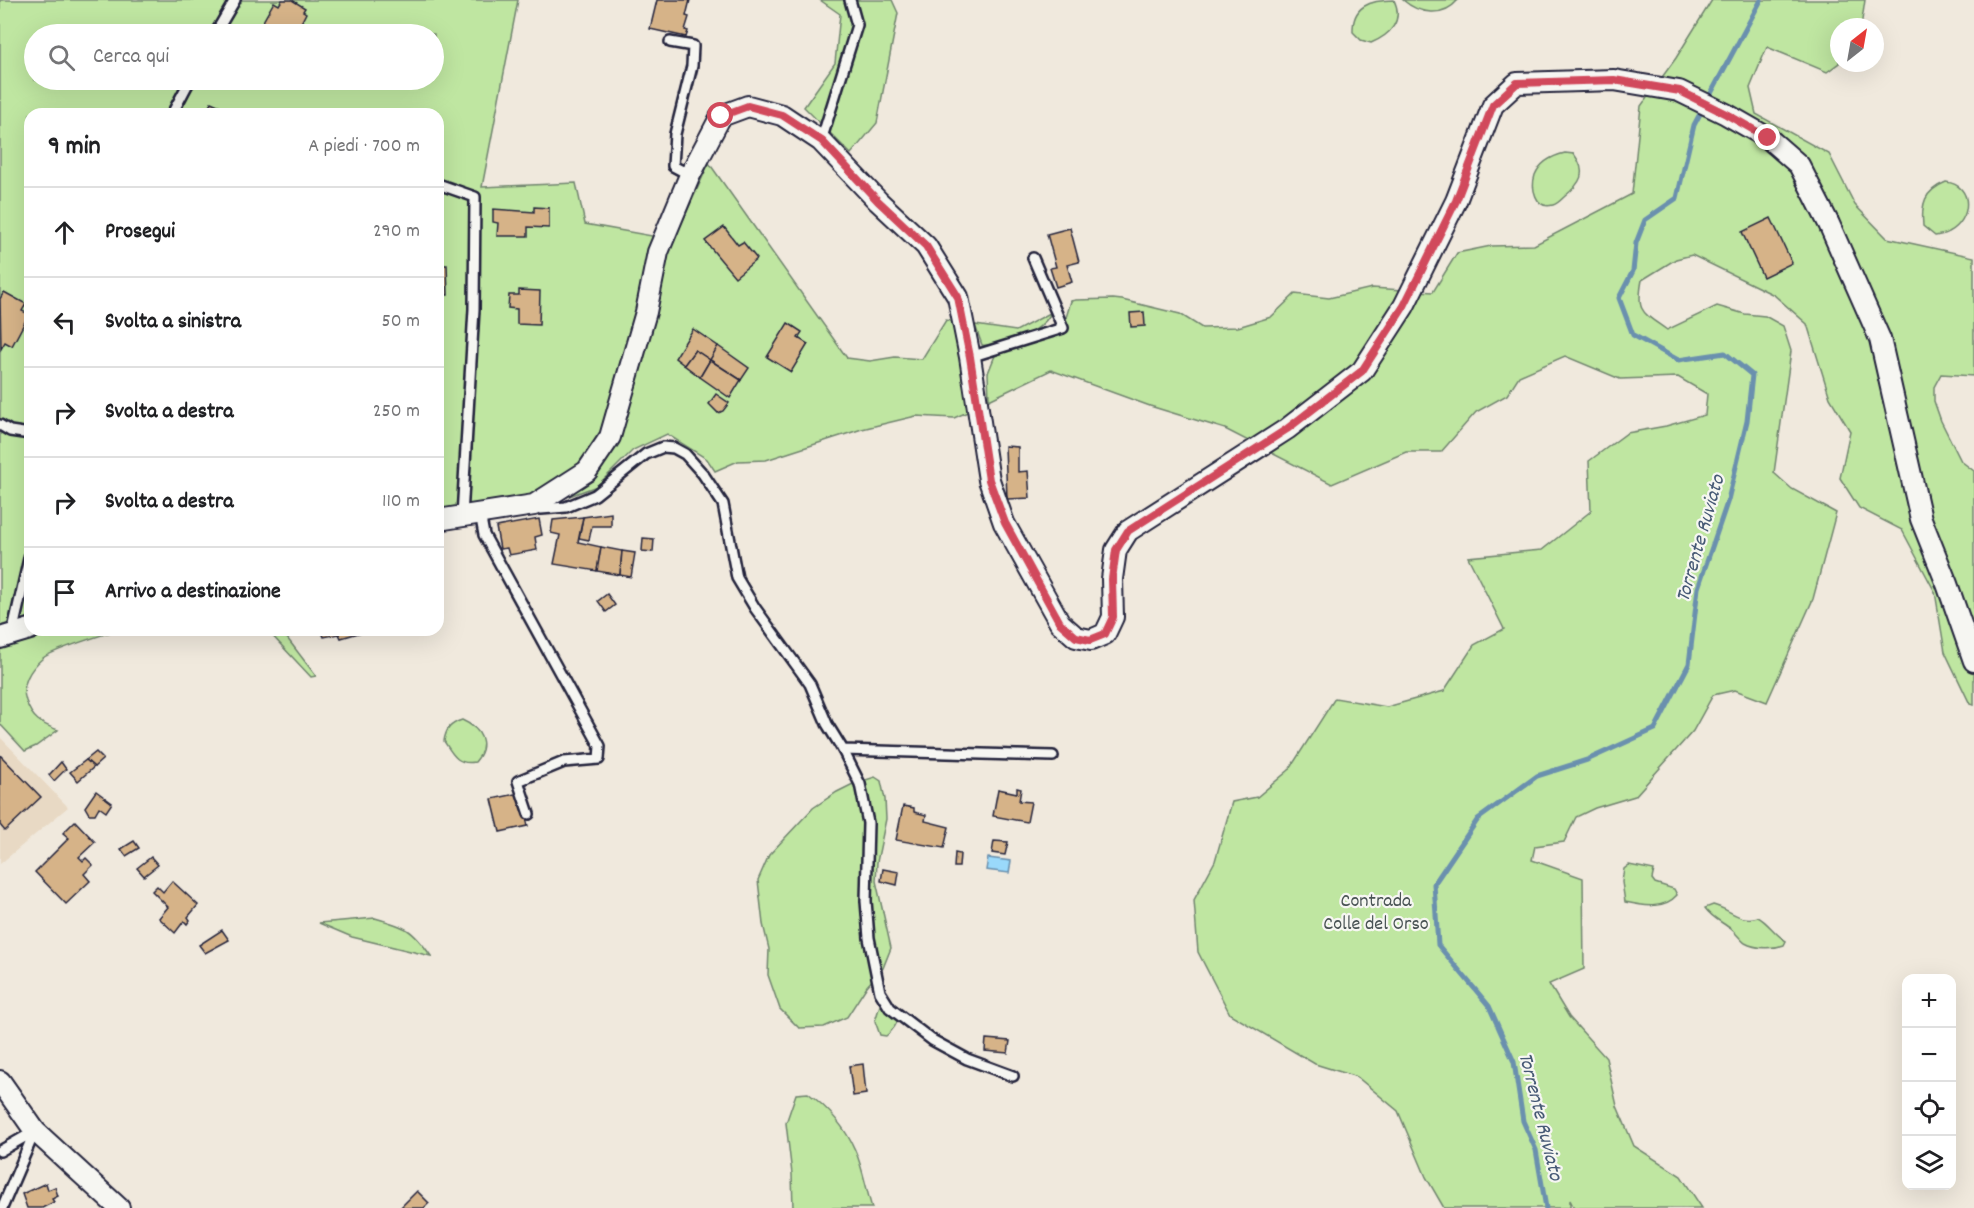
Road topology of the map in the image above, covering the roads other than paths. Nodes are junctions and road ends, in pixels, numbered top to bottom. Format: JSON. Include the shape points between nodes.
{"nodes":[{"id":1,"x":235,"y":0,"type":"edge"},
{"id":2,"x":850,"y":0,"type":"edge"},
{"id":3,"x":221,"y":24,"type":"edge"},
{"id":4,"x":669,"y":42,"type":"dead end"},
{"id":5,"x":185,"y":90,"type":"edge"},
{"id":6,"x":175,"y":108,"type":"edge"},
{"id":7,"x":822,"y":141,"type":"junction"},
{"id":8,"x":690,"y":175,"type":"junction"},
{"id":9,"x":444,"y":186,"type":"edge"},
{"id":10,"x":1033,"y":258,"type":"dead end"},
{"id":11,"x":970,"y":357,"type":"junction"},
{"id":12,"x":0,"y":425,"type":"edge"},
{"id":13,"x":24,"y":433,"type":"edge"},
{"id":14,"x":534,"y":505,"type":"junction"},
{"id":15,"x":471,"y":514,"type":"junction"},
{"id":16,"x":444,"y":519,"type":"edge"},
{"id":17,"x":24,"y":584,"type":"edge"},
{"id":18,"x":14,"y":634,"type":"edge"},
{"id":19,"x":1974,"y":661,"type":"edge"},
{"id":20,"x":843,"y":750,"type":"junction"},
{"id":21,"x":1053,"y":756,"type":"dead end"},
{"id":22,"x":529,"y":814,"type":"dead end"},
{"id":23,"x":1013,"y":1076,"type":"dead end"},
{"id":24,"x":0,"y":1081,"type":"edge"},
{"id":25,"x":35,"y":1131,"type":"junction"},
{"id":26,"x":0,"y":1151,"type":"edge"},
{"id":27,"x":2,"y":1208,"type":"edge"},
{"id":28,"x":118,"y":1208,"type":"edge"}],
"edges":[{"from":1,"to":3,"type":"lane"},
{"from":2,"to":7,"type":"lane","via":[[856,25]]},
{"from":4,"to":8,"type":"lane","via":[[693,46],[692,66],[675,134],[673,166]]},
{"from":5,"to":6,"type":"lane"},
{"from":7,"to":8,"type":"street","via":[[782,115],[748,106],[721,116]]},
{"from":7,"to":11,"type":"street","via":[[926,246],[958,297]]},
{"from":8,"to":14,"type":"street","via":[[658,252],[646,312],[610,437],[587,471]]},
{"from":9,"to":15,"type":"lane","via":[[475,197]]},
{"from":10,"to":11,"type":"lane","via":[[1063,327]]},
{"from":11,"to":19,"type":"street","via":[[989,480],[1005,523],[1060,623],[1076,637],[1090,640],[1105,634],[1113,617],[1116,550],[1128,531],[1287,429],[1362,371],[1404,306],[1450,212],[1493,105],[1517,83],[1614,80],[1680,91],[1768,138],[1799,165],[1880,339],[1921,519]]},
{"from":12,"to":13,"type":"lane"},
{"from":14,"to":15,"type":"street"},
{"from":14,"to":20,"type":"lane","via":[[541,509],[566,507],[595,495],[646,454],[663,447],[685,454],[723,504],[737,578],[810,684]]},
{"from":15,"to":16,"type":"street"},
{"from":15,"to":22,"type":"lane","via":[[600,746],[599,759],[564,762],[518,781]]},
{"from":17,"to":18,"type":"lane"},
{"from":20,"to":21,"type":"lane"},
{"from":20,"to":23,"type":"lane","via":[[860,784],[868,823],[866,901],[880,992],[890,1008],[932,1040],[967,1059]]},
{"from":24,"to":25,"type":"street"},
{"from":25,"to":26,"type":"lane"},
{"from":25,"to":27,"type":"lane"},
{"from":25,"to":28,"type":"street"}]}
